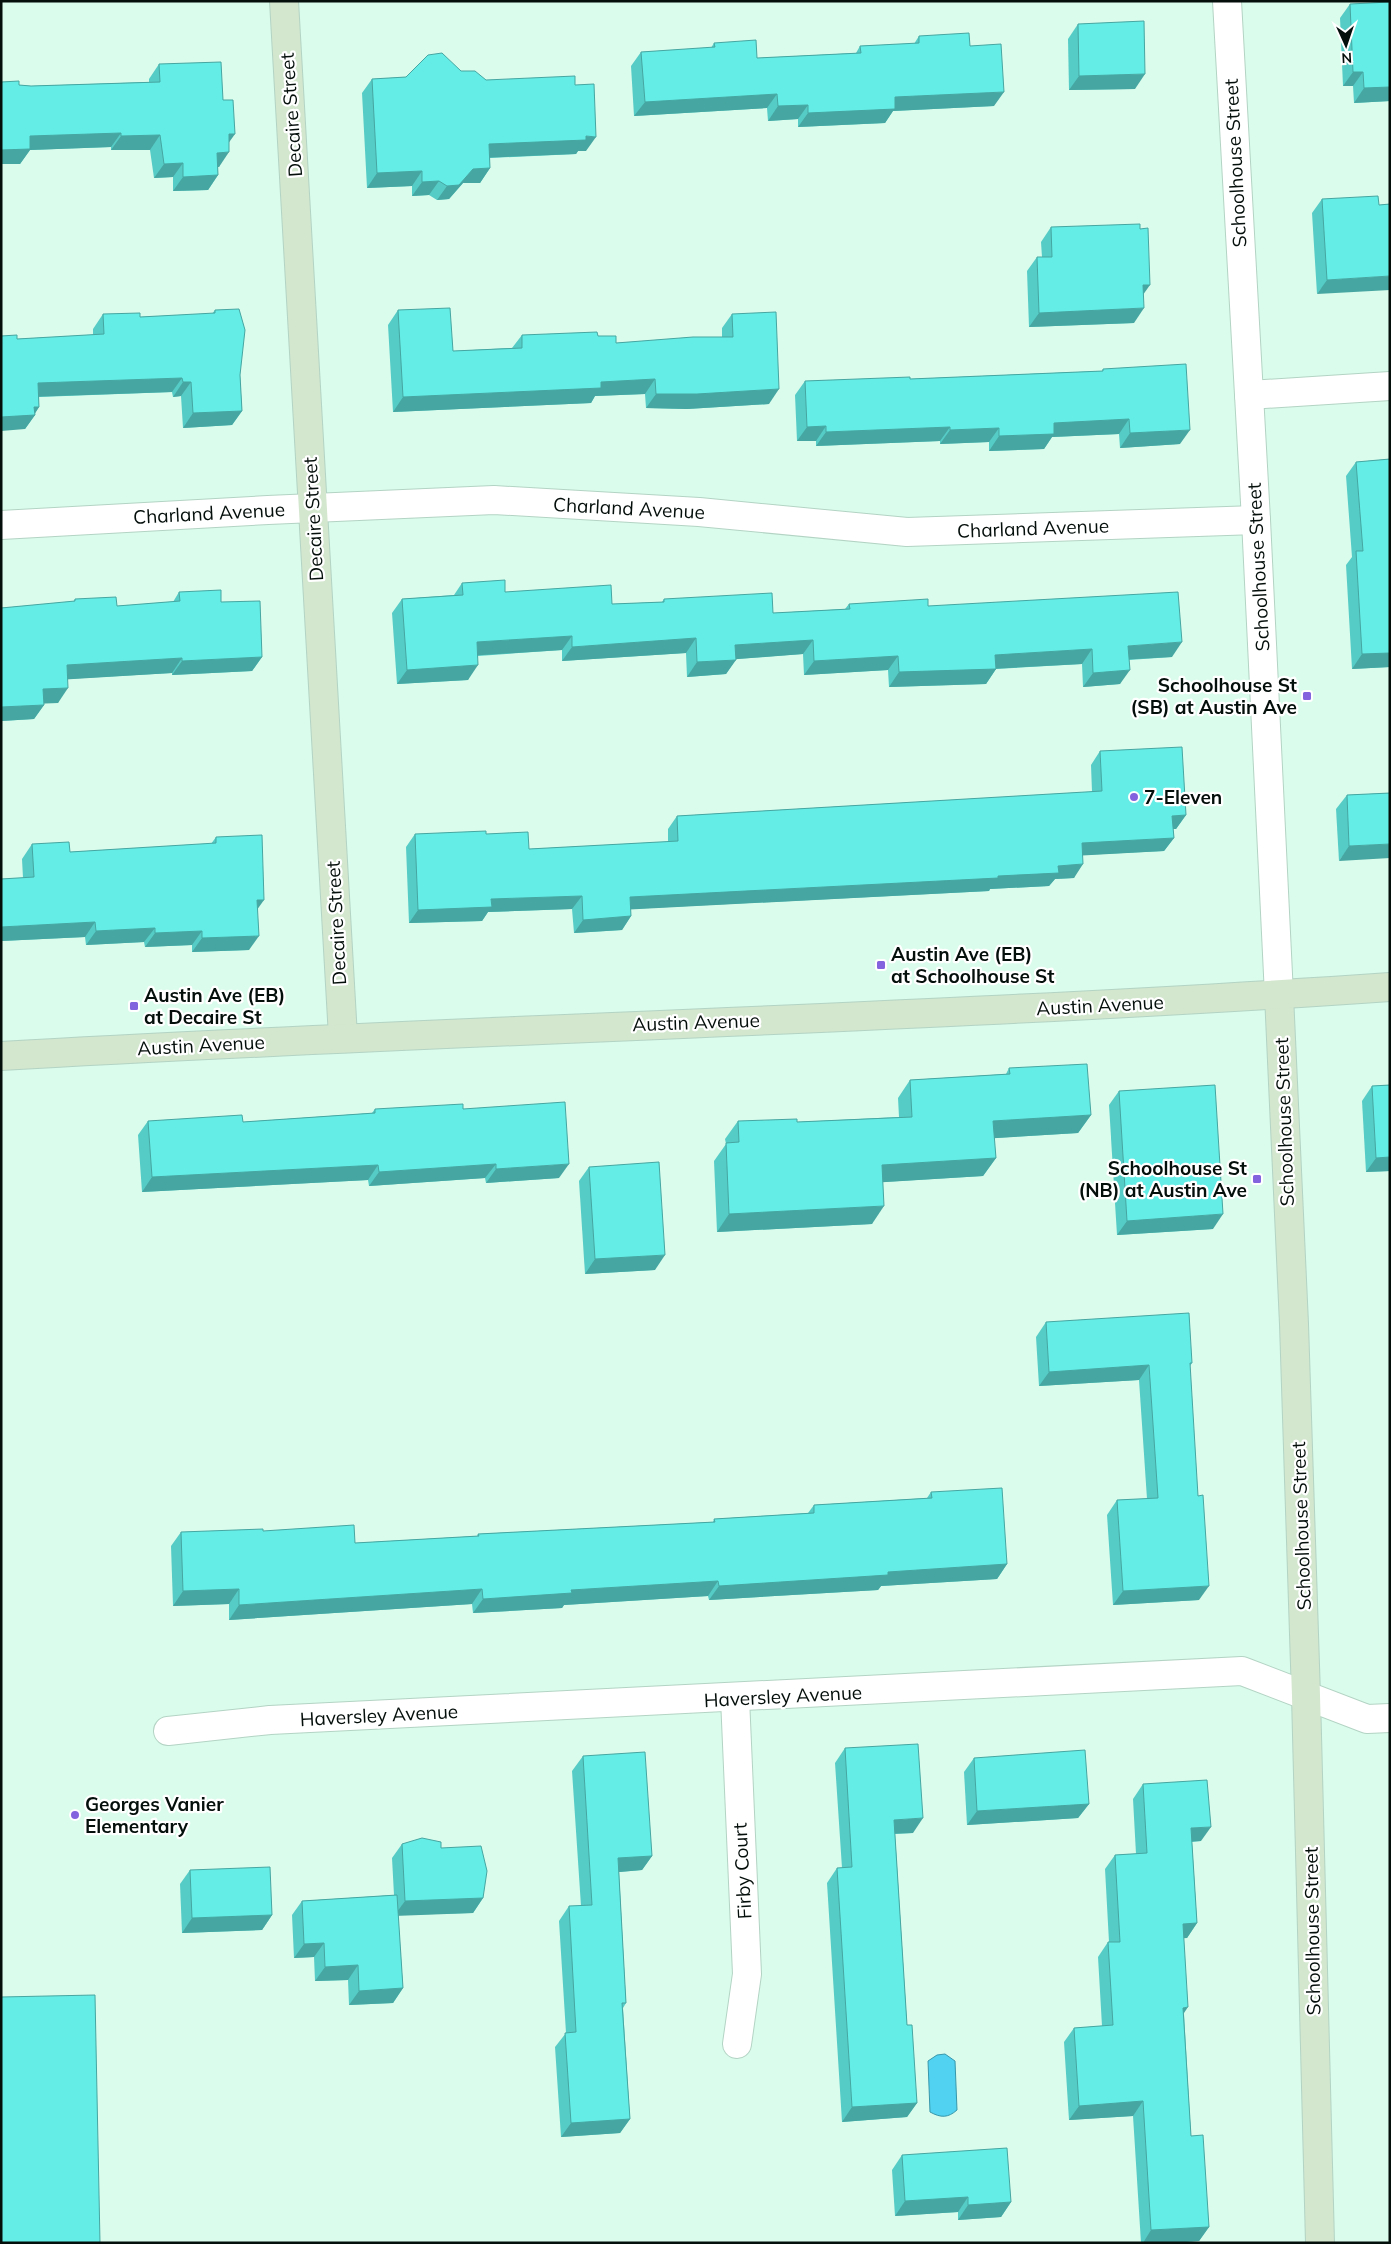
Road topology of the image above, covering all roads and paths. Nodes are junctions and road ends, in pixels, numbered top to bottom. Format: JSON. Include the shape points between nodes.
{"nodes":[{"id":1,"x":284,"y":1,"type":"edge"},
{"id":2,"x":1227,"y":1,"type":"edge"},
{"id":3,"x":1390,"y":386,"type":"edge"},
{"id":4,"x":1249,"y":395,"type":"junction"},
{"id":5,"x":312,"y":508,"type":"junction"},
{"id":6,"x":1256,"y":520,"type":"junction"},
{"id":7,"x":1,"y":525,"type":"edge"},
{"id":8,"x":1390,"y":988,"type":"edge"},
{"id":9,"x":1279,"y":995,"type":"junction"},
{"id":10,"x":342,"y":1037,"type":"junction"},
{"id":11,"x":1,"y":1056,"type":"edge"},
{"id":12,"x":1306,"y":1696,"type":"junction"},
{"id":13,"x":735,"y":1698,"type":"junction"},
{"id":14,"x":1390,"y":1718,"type":"edge"},
{"id":15,"x":168,"y":1731,"type":"dead end"},
{"id":16,"x":737,"y":2044,"type":"dead end"},
{"id":17,"x":1320,"y":2243,"type":"edge"}],
"edges":[{"from":1,"to":5,"type":"street","name":"Decaire Street"},
{"from":2,"to":4,"type":"street","name":"Schoolhouse Street"},
{"from":3,"to":4,"type":"street"},
{"from":4,"to":6,"type":"street","name":"Schoolhouse Street"},
{"from":5,"to":6,"type":"street","name":"Charland Avenue","via":[[494,500],[699,512],[907,532]]},
{"from":5,"to":7,"type":"street","name":"Charland Avenue"},
{"from":5,"to":10,"type":"street","name":"Decaire Street"},
{"from":6,"to":9,"type":"street","name":"Schoolhouse Street"},
{"from":8,"to":9,"type":"street","name":"Austin Avenue"},
{"from":9,"to":10,"type":"street","name":"Austin Avenue"},
{"from":9,"to":12,"type":"street","name":"Schoolhouse Street"},
{"from":10,"to":11,"type":"street","name":"Austin Avenue"},
{"from":12,"to":13,"type":"street","name":"Haversley Avenue","via":[[1242,1671]]},
{"from":12,"to":14,"type":"street","name":"Haversley Avenue","via":[[1367,1719]]},
{"from":12,"to":17,"type":"street","name":"Schoolhouse Street"},
{"from":13,"to":15,"type":"street","name":"Haversley Avenue","via":[[270,1720]]},
{"from":13,"to":16,"type":"street","name":"Firby Court","via":[[747,1974]]}]}
